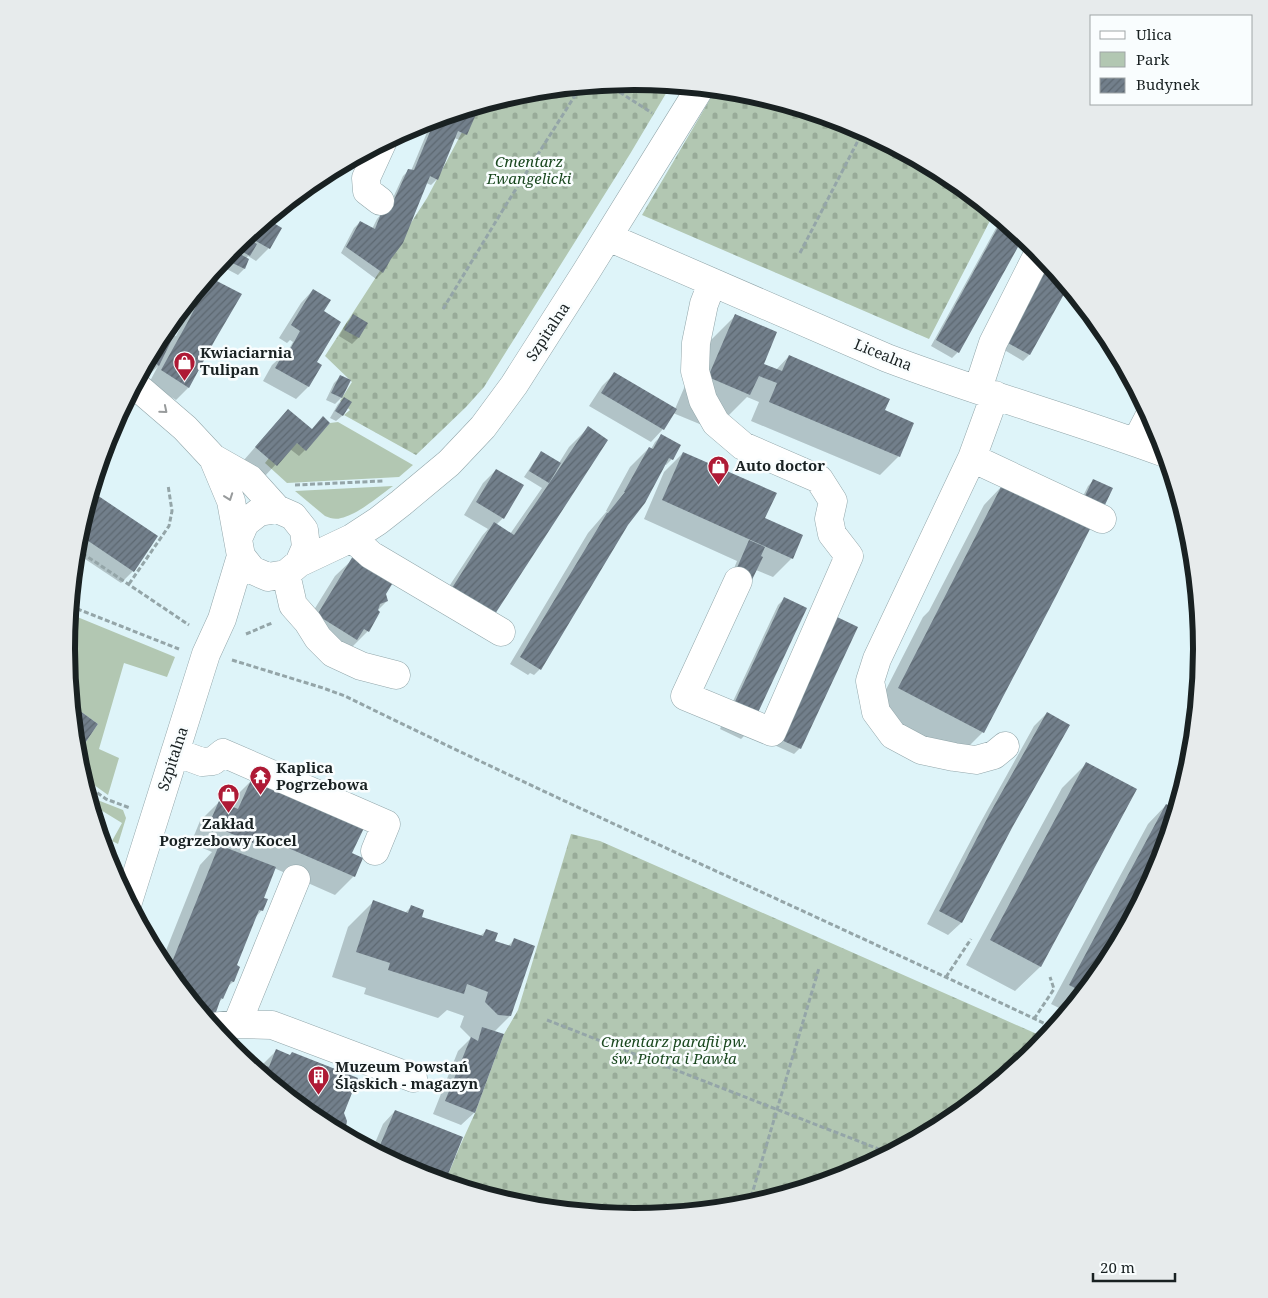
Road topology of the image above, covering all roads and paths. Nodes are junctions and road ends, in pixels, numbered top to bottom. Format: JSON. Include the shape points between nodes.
{"nodes":[{"id":1,"x":617,"y":90,"type":"edge"},
{"id":2,"x":576,"y":93,"type":"edge"},
{"id":3,"x":696,"y":94,"type":"edge"},
{"id":4,"x":653,"y":114,"type":"dead end"},
{"id":5,"x":859,"y":138,"type":"edge"},
{"id":6,"x":377,"y":153,"type":"edge"},
{"id":7,"x":380,"y":201,"type":"dead end"},
{"id":8,"x":608,"y":237,"type":"junction"},
{"id":9,"x":800,"y":253,"type":"dead end"},
{"id":10,"x":1035,"y":260,"type":"edge"},
{"id":11,"x":712,"y":283,"type":"junction"},
{"id":12,"x":443,"y":309,"type":"dead end"},
{"id":13,"x":140,"y":389,"type":"edge"},
{"id":14,"x":986,"y":392,"type":"junction"},
{"id":15,"x":1145,"y":424,"type":"edge"},
{"id":16,"x":1136,"y":442,"type":"junction"},
{"id":17,"x":1156,"y":449,"type":"edge"},
{"id":18,"x":213,"y":458,"type":"junction"},
{"id":19,"x":972,"y":458,"type":"junction"},
{"id":20,"x":385,"y":481,"type":"dead end"},
{"id":21,"x":168,"y":485,"type":"dead end"},
{"id":22,"x":291,"y":486,"type":"dead end"},
{"id":23,"x":277,"y":509,"type":"junction"},
{"id":24,"x":1102,"y":519,"type":"dead end"},
{"id":25,"x":304,"y":530,"type":"junction"},
{"id":26,"x":352,"y":538,"type":"junction"},
{"id":27,"x":240,"y":547,"type":"junction"},
{"id":28,"x":84,"y":554,"type":"edge"},
{"id":29,"x":284,"y":571,"type":"junction"},
{"id":30,"x":738,"y":581,"type":"dead end"},
{"id":31,"x":129,"y":584,"type":"junction"},
{"id":32,"x":293,"y":605,"type":"junction"},
{"id":33,"x":76,"y":609,"type":"edge"},
{"id":34,"x":192,"y":617,"type":"dead end"},
{"id":35,"x":190,"y":625,"type":"junction"},
{"id":36,"x":232,"y":627,"type":"junction"},
{"id":37,"x":501,"y":632,"type":"dead end"},
{"id":38,"x":194,"y":652,"type":"junction"},
{"id":39,"x":396,"y":675,"type":"dead end"},
{"id":40,"x":1004,"y":746,"type":"dead end"},
{"id":41,"x":175,"y":752,"type":"junction"},
{"id":42,"x":93,"y":790,"type":"edge"},
{"id":43,"x":136,"y":810,"type":"dead end"},
{"id":44,"x":375,"y":851,"type":"dead end"},
{"id":45,"x":296,"y":879,"type":"dead end"},
{"id":46,"x":131,"y":892,"type":"edge"},
{"id":47,"x":971,"y":939,"type":"dead end"},
{"id":48,"x":819,"y":968,"type":"dead end"},
{"id":49,"x":946,"y":977,"type":"junction"},
{"id":50,"x":1050,"y":977,"type":"dead end"},
{"id":51,"x":1034,"y":1019,"type":"junction"},
{"id":52,"x":547,"y":1020,"type":"dead end"},
{"id":53,"x":225,"y":1025,"type":"edge"},
{"id":54,"x":1047,"y":1025,"type":"edge"},
{"id":55,"x":413,"y":1078,"type":"dead end"},
{"id":56,"x":776,"y":1110,"type":"junction"},
{"id":57,"x":881,"y":1150,"type":"edge"},
{"id":58,"x":752,"y":1195,"type":"edge"}],
"edges":[{"from":1,"to":4,"type":"path"},
{"from":2,"to":12,"type":"path"},
{"from":3,"to":8,"type":"street","name":"Szpitalna"},
{"from":5,"to":9,"type":"path"},
{"from":6,"to":7,"type":"street","via":[[366,178],[367,191]]},
{"from":8,"to":11,"type":"street","name":"Licealna"},
{"from":8,"to":26,"type":"street","name":"Szpitalna","via":[[484,427],[448,464]]},
{"from":10,"to":14,"type":"street","via":[[992,344]]},
{"from":11,"to":14,"type":"street","name":"Licealna","via":[[887,358]]},
{"from":11,"to":30,"type":"street","via":[[696,344],[695,371],[703,400],[716,423],[743,446],[819,479],[833,502],[828,519],[832,534],[849,556],[772,732],[685,696]]},
{"from":13,"to":18,"type":"street","one_way":true,"via":[[185,428]]},
{"from":14,"to":16,"type":"street","name":"Licealna"},
{"from":14,"to":19,"type":"street"},
{"from":15,"to":16,"type":"street"},
{"from":16,"to":17,"type":"street","name":"Licealna"},
{"from":18,"to":23,"type":"street","via":[[250,479]]},
{"from":18,"to":27,"type":"street","one_way":true,"via":[[230,501]]},
{"from":19,"to":24,"type":"street"},
{"from":19,"to":40,"type":"street","via":[[877,659],[870,681],[876,712],[893,735],[921,750],[976,760],[994,755]]},
{"from":20,"to":22,"type":"path"},
{"from":21,"to":31,"type":"path","via":[[172,511],[169,526]]},
{"from":23,"to":25,"type":"street","via":[[293,516]]},
{"from":23,"to":27,"type":"street","via":[[259,512],[245,522]]},
{"from":25,"to":26,"type":"street"},
{"from":25,"to":29,"type":"street","via":[[306,547]]},
{"from":26,"to":29,"type":"street","name":"Szpitalna"},
{"from":26,"to":37,"type":"street","via":[[371,555]]},
{"from":27,"to":29,"type":"street","via":[[252,570]]},
{"from":27,"to":36,"type":"street","name":"Szpitalna"},
{"from":28,"to":31,"type":"path"},
{"from":29,"to":32,"type":"street"},
{"from":29,"to":36,"type":"street","name":"Szpitalna"},
{"from":31,"to":35,"type":"path"},
{"from":32,"to":36,"type":"path","via":[[286,615],[274,622]]},
{"from":32,"to":39,"type":"street","via":[[333,653],[361,666]]},
{"from":33,"to":38,"type":"path","via":[[173,648]]},
{"from":34,"to":35,"type":"path"},
{"from":35,"to":38,"type":"path"},
{"from":36,"to":38,"type":"street","name":"Szpitalna"},
{"from":38,"to":41,"type":"street","name":"Szpitalna"},
{"from":38,"to":49,"type":"path","via":[[239,661],[345,696]]},
{"from":41,"to":44,"type":"street","via":[[202,762],[213,761],[224,753],[386,824]]},
{"from":41,"to":46,"type":"street","name":"Szpitalna"},
{"from":42,"to":43,"type":"path","via":[[106,799]]},
{"from":45,"to":53,"type":"street"},
{"from":47,"to":49,"type":"path"},
{"from":48,"to":56,"type":"path"},
{"from":49,"to":51,"type":"path"},
{"from":50,"to":51,"type":"path","via":[[1054,989]]},
{"from":51,"to":54,"type":"path"},
{"from":52,"to":56,"type":"path"},
{"from":53,"to":55,"type":"street","via":[[272,1025]]},
{"from":56,"to":57,"type":"path"},
{"from":56,"to":58,"type":"path"}]}
